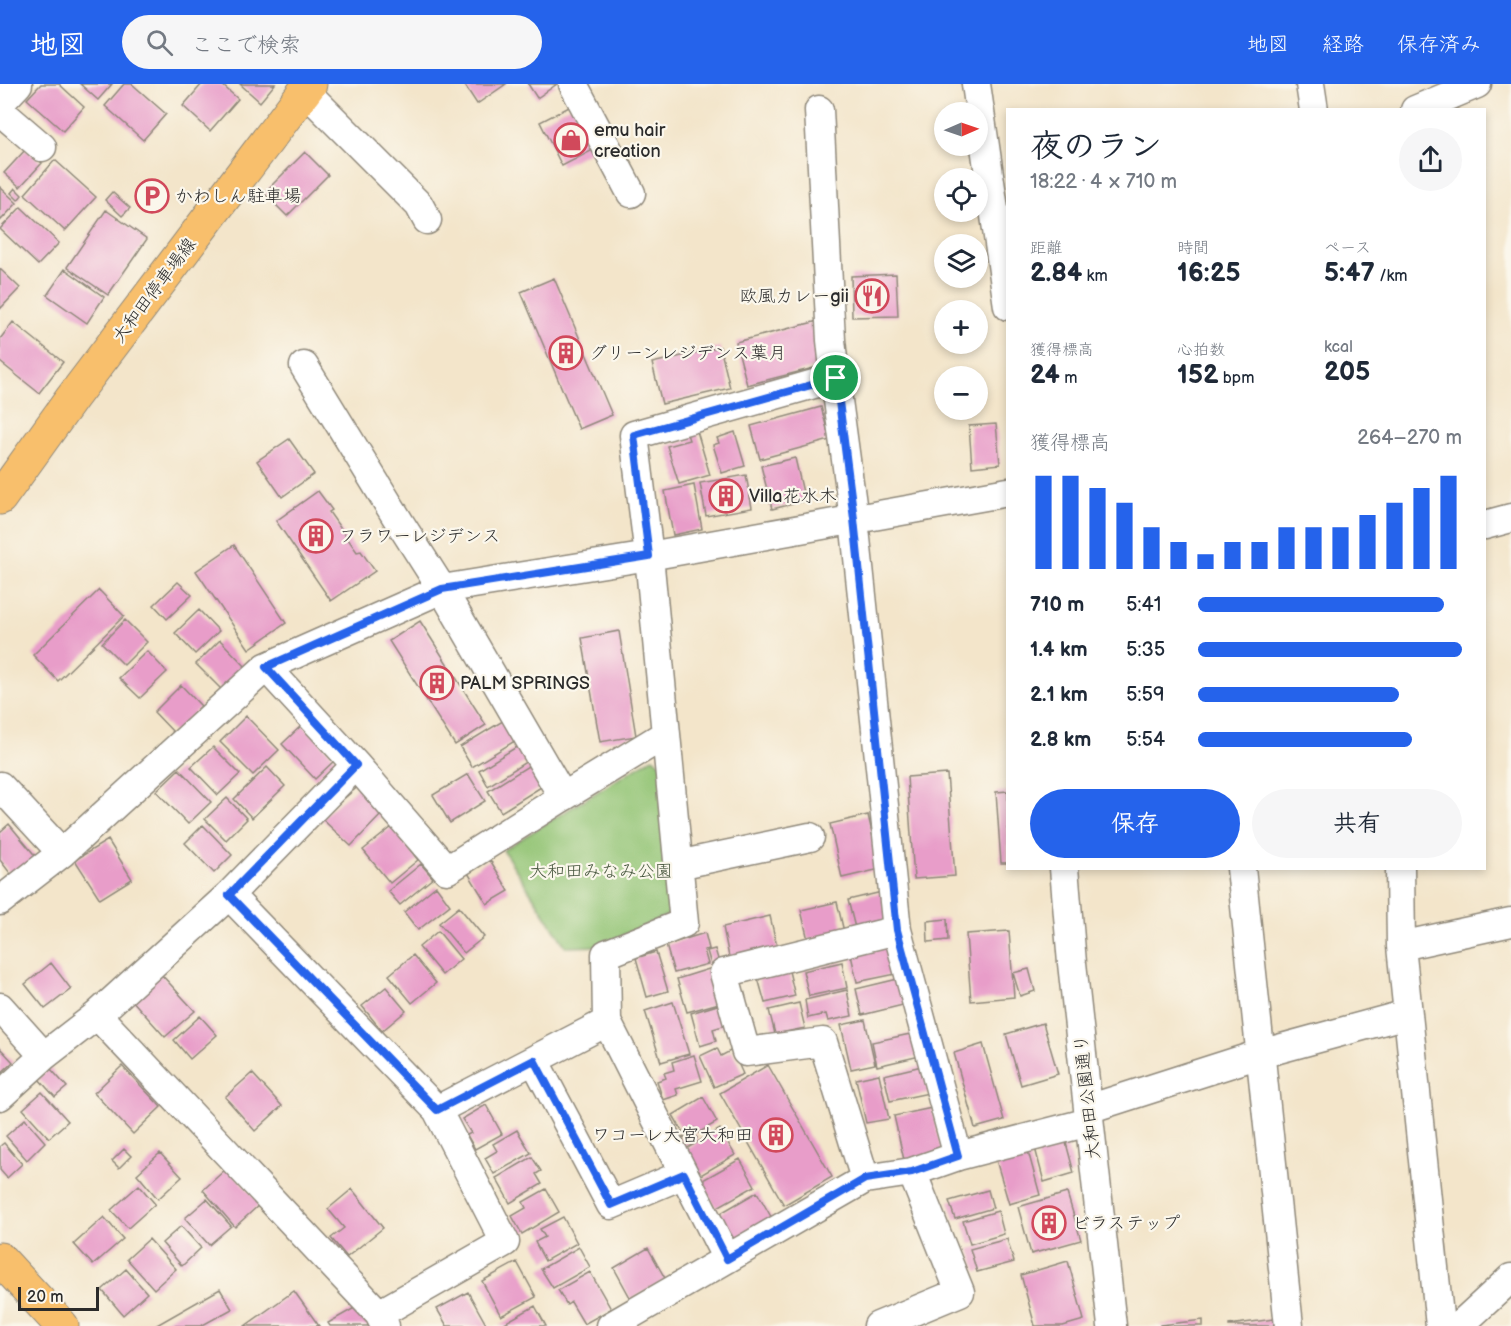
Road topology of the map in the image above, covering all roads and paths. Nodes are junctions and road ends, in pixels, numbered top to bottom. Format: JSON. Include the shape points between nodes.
{"nodes":[{"id":1,"x":18,"y":84,"type":"edge"},
{"id":2,"x":573,"y":84,"type":"edge"},
{"id":3,"x":976,"y":84,"type":"edge"},
{"id":4,"x":1310,"y":84,"type":"edge"},
{"id":5,"x":1477,"y":84,"type":"edge"},
{"id":6,"x":308,"y":87,"type":"edge"},
{"id":7,"x":0,"y":103,"type":"edge"},
{"id":8,"x":1314,"y":108,"type":"edge"},
{"id":9,"x":1420,"y":108,"type":"edge"},
{"id":10,"x":819,"y":110,"type":"dead end"},
{"id":11,"x":0,"y":111,"type":"edge"},
{"id":12,"x":42,"y":147,"type":"dead end"},
{"id":13,"x":631,"y":193,"type":"dead end"},
{"id":14,"x":428,"y":220,"type":"dead end"},
{"id":15,"x":1006,"y":292,"type":"edge"},
{"id":16,"x":304,"y":366,"type":"dead end"},
{"id":17,"x":836,"y":378,"type":"junction"},
{"id":18,"x":1006,"y":492,"type":"edge"},
{"id":19,"x":0,"y":498,"type":"edge"},
{"id":20,"x":1511,"y":518,"type":"edge"},
{"id":21,"x":854,"y":519,"type":"junction"},
{"id":22,"x":1486,"y":525,"type":"edge"},
{"id":23,"x":649,"y":556,"type":"junction"},
{"id":24,"x":442,"y":589,"type":"junction"},
{"id":25,"x":266,"y":667,"type":"junction"},
{"id":26,"x":666,"y":734,"type":"junction"},
{"id":27,"x":356,"y":765,"type":"junction"},
{"id":28,"x":0,"y":786,"type":"edge"},
{"id":29,"x":563,"y":797,"type":"junction"},
{"id":30,"x":810,"y":837,"type":"dead end"},
{"id":31,"x":62,"y":854,"type":"junction"},
{"id":32,"x":678,"y":865,"type":"junction"},
{"id":33,"x":1064,"y":870,"type":"edge"},
{"id":34,"x":1241,"y":870,"type":"edge"},
{"id":35,"x":1400,"y":870,"type":"edge"},
{"id":36,"x":229,"y":895,"type":"junction"},
{"id":37,"x":0,"y":901,"type":"edge"},
{"id":38,"x":1511,"y":922,"type":"edge"},
{"id":39,"x":897,"y":930,"type":"junction"},
{"id":40,"x":1401,"y":946,"type":"junction"},
{"id":41,"x":0,"y":1007,"type":"edge"},
{"id":42,"x":1407,"y":1014,"type":"junction"},
{"id":43,"x":97,"y":1015,"type":"junction"},
{"id":44,"x":607,"y":1022,"type":"junction"},
{"id":45,"x":1260,"y":1054,"type":"junction"},
{"id":46,"x":44,"y":1056,"type":"junction"},
{"id":47,"x":534,"y":1060,"type":"junction"},
{"id":48,"x":0,"y":1096,"type":"edge"},
{"id":49,"x":437,"y":1110,"type":"junction"},
{"id":50,"x":1088,"y":1116,"type":"junction"},
{"id":51,"x":958,"y":1156,"type":"junction"},
{"id":52,"x":912,"y":1172,"type":"junction"},
{"id":53,"x":684,"y":1174,"type":"junction"},
{"id":54,"x":865,"y":1179,"type":"junction"},
{"id":55,"x":0,"y":1259,"type":"edge"},
{"id":56,"x":727,"y":1259,"type":"junction"},
{"id":57,"x":1511,"y":1278,"type":"edge"},
{"id":58,"x":382,"y":1320,"type":"edge"},
{"id":59,"x":623,"y":1323,"type":"edge"},
{"id":60,"x":62,"y":1326,"type":"edge"},
{"id":61,"x":878,"y":1326,"type":"edge"},
{"id":62,"x":1112,"y":1326,"type":"edge"},
{"id":63,"x":1288,"y":1326,"type":"edge"},
{"id":64,"x":1440,"y":1326,"type":"edge"},
{"id":65,"x":1459,"y":1326,"type":"edge"}],
"edges":[{"from":1,"to":7,"type":"street"},
{"from":2,"to":13,"type":"street"},
{"from":3,"to":15,"type":"street"},
{"from":4,"to":8,"type":"street"},
{"from":5,"to":9,"type":"street"},
{"from":6,"to":14,"type":"street"},
{"from":6,"to":19,"type":"main road","name":"大和田停車場線"},
{"from":10,"to":17,"type":"street"},
{"from":11,"to":12,"type":"street"},
{"from":16,"to":24,"type":"street"},
{"from":17,"to":21,"type":"street"},
{"from":17,"to":23,"type":"street","via":[[634,435]]},
{"from":18,"to":21,"type":"street"},
{"from":20,"to":22,"type":"street"},
{"from":21,"to":23,"type":"street"},
{"from":21,"to":39,"type":"street"},
{"from":23,"to":24,"type":"street"},
{"from":23,"to":26,"type":"street"},
{"from":24,"to":25,"type":"street"},
{"from":24,"to":29,"type":"street"},
{"from":25,"to":27,"type":"street"},
{"from":25,"to":31,"type":"street"},
{"from":26,"to":29,"type":"street"},
{"from":26,"to":32,"type":"street"},
{"from":27,"to":29,"type":"street","via":[[447,870]]},
{"from":27,"to":36,"type":"street"},
{"from":28,"to":31,"type":"street"},
{"from":30,"to":32,"type":"street"},
{"from":31,"to":37,"type":"street"},
{"from":32,"to":44,"type":"street","via":[[684,923],[606,954]]},
{"from":33,"to":50,"type":"street","name":"大和田公園通り"},
{"from":34,"to":45,"type":"street"},
{"from":35,"to":40,"type":"street"},
{"from":36,"to":43,"type":"street"},
{"from":36,"to":49,"type":"street"},
{"from":38,"to":40,"type":"street"},
{"from":39,"to":51,"type":"street"},
{"from":39,"to":54,"type":"street","via":[[724,973],[746,1052],[822,1042]]},
{"from":40,"to":42,"type":"street"},
{"from":41,"to":46,"type":"street"},
{"from":42,"to":45,"type":"street"},
{"from":42,"to":64,"type":"street"},
{"from":43,"to":46,"type":"street"},
{"from":43,"to":58,"type":"street"},
{"from":44,"to":47,"type":"street"},
{"from":44,"to":53,"type":"street"},
{"from":45,"to":50,"type":"street"},
{"from":45,"to":63,"type":"street"},
{"from":46,"to":48,"type":"street"},
{"from":47,"to":49,"type":"street"},
{"from":47,"to":53,"type":"street","via":[[611,1205]]},
{"from":49,"to":58,"type":"street","via":[[505,1242]]},
{"from":50,"to":51,"type":"street"},
{"from":50,"to":62,"type":"street","name":"大和田公園通り"},
{"from":51,"to":52,"type":"street"},
{"from":52,"to":54,"type":"street"},
{"from":52,"to":61,"type":"street","via":[[960,1292]]},
{"from":53,"to":56,"type":"street"},
{"from":54,"to":56,"type":"street"},
{"from":55,"to":60,"type":"main road"},
{"from":56,"to":59,"type":"street"},
{"from":57,"to":65,"type":"street"}]}
